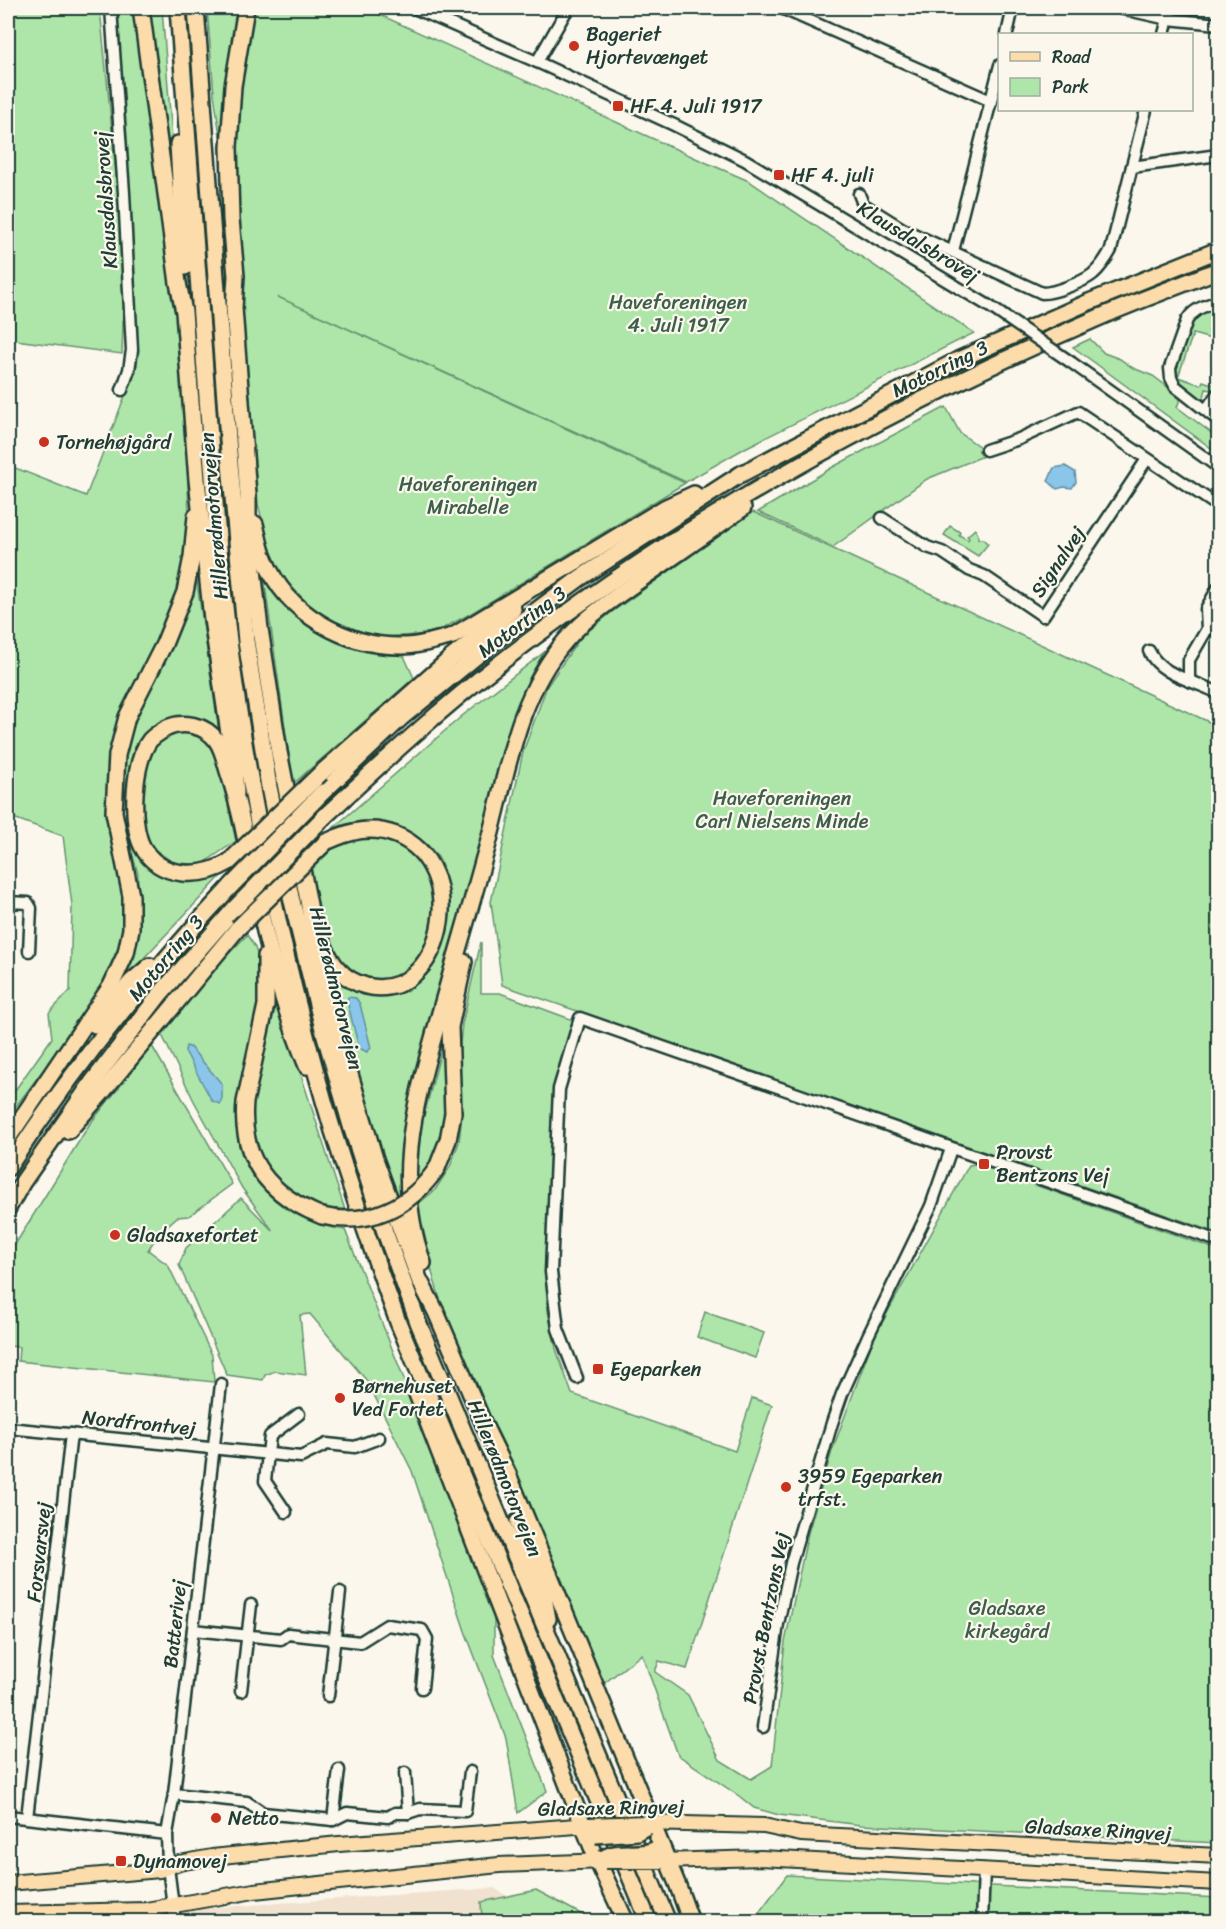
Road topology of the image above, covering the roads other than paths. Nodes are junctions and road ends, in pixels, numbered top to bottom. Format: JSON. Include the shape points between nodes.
{"nodes":[{"id":1,"x":111,"y":8,"type":"edge"},
{"id":2,"x":141,"y":8,"type":"edge"},
{"id":3,"x":178,"y":8,"type":"edge"},
{"id":4,"x":196,"y":8,"type":"edge"},
{"id":5,"x":246,"y":8,"type":"edge"},
{"id":6,"x":414,"y":8,"type":"edge"},
{"id":7,"x":568,"y":8,"type":"edge"},
{"id":8,"x":781,"y":8,"type":"edge"},
{"id":9,"x":1013,"y":8,"type":"edge"},
{"id":10,"x":1119,"y":8,"type":"edge"},
{"id":11,"x":1171,"y":8,"type":"edge"},
{"id":12,"x":1168,"y":19,"type":"junction"},
{"id":13,"x":1218,"y":24,"type":"edge"},
{"id":14,"x":1007,"y":33,"type":"edge"},
{"id":15,"x":1164,"y":33,"type":"edge"},
{"id":16,"x":537,"y":62,"type":"junction"},
{"id":17,"x":998,"y":69,"type":"edge"},
{"id":18,"x":991,"y":101,"type":"junction"},
{"id":19,"x":185,"y":103,"type":"junction"},
{"id":20,"x":1146,"y":111,"type":"edge"},
{"id":21,"x":206,"y":137,"type":"junction"},
{"id":22,"x":1218,"y":155,"type":"edge"},
{"id":23,"x":1132,"y":167,"type":"junction"},
{"id":24,"x":859,"y":194,"type":"dead end"},
{"id":25,"x":1218,"y":250,"type":"edge"},
{"id":26,"x":953,"y":251,"type":"junction"},
{"id":27,"x":1218,"y":270,"type":"edge"},
{"id":28,"x":1218,"y":301,"type":"edge"},
{"id":29,"x":234,"y":308,"type":"junction"},
{"id":30,"x":184,"y":312,"type":"junction"},
{"id":31,"x":122,"y":390,"type":"dead end"},
{"id":32,"x":1218,"y":393,"type":"edge"},
{"id":33,"x":1206,"y":410,"type":"junction"},
{"id":34,"x":1218,"y":420,"type":"edge"},
{"id":35,"x":827,"y":449,"type":"junction"},
{"id":36,"x":986,"y":450,"type":"dead end"},
{"id":37,"x":1148,"y":459,"type":"junction"},
{"id":38,"x":1218,"y":467,"type":"edge"},
{"id":39,"x":741,"y":474,"type":"junction"},
{"id":40,"x":197,"y":480,"type":"junction"},
{"id":41,"x":248,"y":495,"type":"junction"},
{"id":42,"x":1218,"y":506,"type":"edge"},
{"id":43,"x":882,"y":518,"type":"dead end"},
{"id":44,"x":567,"y":566,"type":"junction"},
{"id":45,"x":1218,"y":588,"type":"edge"},
{"id":46,"x":1149,"y":651,"type":"dead end"},
{"id":47,"x":1189,"y":681,"type":"junction"},
{"id":48,"x":1218,"y":693,"type":"edge"},
{"id":49,"x":236,"y":793,"type":"junction"},
{"id":50,"x":485,"y":856,"type":"junction"},
{"id":51,"x":8,"y":902,"type":"edge"},
{"id":52,"x":309,"y":905,"type":"junction"},
{"id":53,"x":182,"y":939,"type":"junction"},
{"id":54,"x":266,"y":941,"type":"junction"},
{"id":55,"x":29,"y":951,"type":"dead end"},
{"id":56,"x":49,"y":1079,"type":"junction"},
{"id":57,"x":333,"y":1129,"type":"junction"},
{"id":58,"x":8,"y":1138,"type":"edge"},
{"id":59,"x":951,"y":1149,"type":"junction"},
{"id":60,"x":8,"y":1168,"type":"edge"},
{"id":61,"x":22,"y":1183,"type":"junction"},
{"id":62,"x":8,"y":1208,"type":"edge"},
{"id":63,"x":1218,"y":1241,"type":"edge"},
{"id":64,"x":436,"y":1312,"type":"junction"},
{"id":65,"x":398,"y":1322,"type":"junction"},
{"id":66,"x":577,"y":1378,"type":"dead end"},
{"id":67,"x":221,"y":1384,"type":"dead end"},
{"id":68,"x":299,"y":1414,"type":"dead end"},
{"id":69,"x":484,"y":1426,"type":"junction"},
{"id":70,"x":8,"y":1428,"type":"edge"},
{"id":71,"x":70,"y":1434,"type":"junction"},
{"id":72,"x":379,"y":1437,"type":"dead end"},
{"id":73,"x":213,"y":1448,"type":"junction"},
{"id":74,"x":267,"y":1454,"type":"junction"},
{"id":75,"x":286,"y":1512,"type":"dead end"},
{"id":76,"x":340,"y":1592,"type":"dead end"},
{"id":77,"x":251,"y":1605,"type":"dead end"},
{"id":78,"x":193,"y":1630,"type":"junction"},
{"id":79,"x":247,"y":1636,"type":"junction"},
{"id":80,"x":334,"y":1639,"type":"junction"},
{"id":81,"x":555,"y":1652,"type":"junction"},
{"id":82,"x":422,"y":1688,"type":"dead end"},
{"id":83,"x":241,"y":1691,"type":"dead end"},
{"id":84,"x":327,"y":1696,"type":"dead end"},
{"id":85,"x":763,"y":1727,"type":"dead end"},
{"id":86,"x":339,"y":1770,"type":"dead end"},
{"id":87,"x":470,"y":1772,"type":"dead end"},
{"id":88,"x":405,"y":1773,"type":"dead end"},
{"id":89,"x":174,"y":1794,"type":"junction"},
{"id":90,"x":408,"y":1813,"type":"junction"},
{"id":91,"x":8,"y":1816,"type":"edge"},
{"id":92,"x":27,"y":1818,"type":"junction"},
{"id":93,"x":333,"y":1820,"type":"junction"},
{"id":94,"x":648,"y":1824,"type":"junction"},
{"id":95,"x":589,"y":1831,"type":"junction"},
{"id":96,"x":167,"y":1834,"type":"junction"},
{"id":97,"x":662,"y":1854,"type":"junction"},
{"id":98,"x":1218,"y":1856,"type":"edge"},
{"id":99,"x":602,"y":1860,"type":"junction"},
{"id":100,"x":168,"y":1867,"type":"junction"},
{"id":101,"x":984,"y":1869,"type":"junction"},
{"id":102,"x":8,"y":1883,"type":"edge"},
{"id":103,"x":1218,"y":1883,"type":"edge"},
{"id":104,"x":173,"y":1906,"type":"junction"},
{"id":105,"x":8,"y":1913,"type":"edge"},
{"id":106,"x":175,"y":1922,"type":"edge"},
{"id":107,"x":626,"y":1922,"type":"edge"},
{"id":108,"x":649,"y":1922,"type":"edge"},
{"id":109,"x":668,"y":1922,"type":"edge"},
{"id":110,"x":691,"y":1922,"type":"edge"},
{"id":111,"x":982,"y":1922,"type":"edge"}],
"edges":[{"from":1,"to":31,"type":"street","name":"Klausdalsbrovej","via":[[132,350]]},
{"from":2,"to":30,"type":"highway"},
{"from":3,"to":19,"type":"highway","name":"Hillerødmotorvejen"},
{"from":4,"to":21,"type":"highway","name":"Hillerødmotorvejen"},
{"from":5,"to":29,"type":"highway","via":[[233,86],[229,147]]},
{"from":6,"to":16,"type":"street","name":"Klausdalsbrovej"},
{"from":7,"to":16,"type":"street"},
{"from":8,"to":18,"type":"street"},
{"from":9,"to":14,"type":"street"},
{"from":10,"to":12,"type":"street"},
{"from":11,"to":12,"type":"street"},
{"from":12,"to":13,"type":"street"},
{"from":12,"to":15,"type":"street"},
{"from":16,"to":38,"type":"street","name":"Klausdalsbrovej","bridge":true,"via":[[745,160],[989,306]]},
{"from":17,"to":18,"type":"street"},
{"from":18,"to":26,"type":"street"},
{"from":19,"to":30,"type":"highway","via":[[178,141]]},
{"from":19,"to":57,"type":"highway","name":"Hillerødmotorvejen","via":[[211,453],[238,705],[275,906]]},
{"from":20,"to":23,"type":"street"},
{"from":21,"to":29,"type":"highway","via":[[218,174],[227,276]]},
{"from":21,"to":81,"type":"highway","name":"Hillerødmotorvejen","via":[[246,641],[269,787],[306,961],[385,1232],[418,1322]]},
{"from":22,"to":23,"type":"street"},
{"from":23,"to":26,"type":"street","via":[[1111,250],[1091,275],[1052,293],[1042,293]]},
{"from":24,"to":26,"type":"street","via":[[863,204],[874,212]]},
{"from":25,"to":39,"type":"highway","name":"Motorring 3","via":[[958,360]]},
{"from":27,"to":35,"type":"highway","name":"Motorring 3","via":[[1091,321]]},
{"from":28,"to":33,"type":"street","via":[[1197,309],[1187,320],[1170,368],[1175,386]]},
{"from":29,"to":41,"type":"highway"},
{"from":30,"to":40,"type":"highway"},
{"from":32,"to":33,"type":"street"},
{"from":33,"to":34,"type":"street"},
{"from":35,"to":50,"type":"highway","via":[[607,603],[566,640],[540,677],[519,723]]},
{"from":35,"to":61,"type":"highway","name":"Motorring 3","bridge":true,"via":[[702,522],[600,590],[415,733],[324,817],[235,908],[161,993]]},
{"from":36,"to":37,"type":"street","via":[[1078,412]]},
{"from":37,"to":42,"type":"street"},
{"from":37,"to":43,"type":"street","name":"Signalvej","via":[[1043,616],[984,576]]},
{"from":39,"to":44,"type":"highway","via":[[666,507]]},
{"from":39,"to":53,"type":"highway","name":"Motorring 3","bridge":true,"via":[[580,578],[401,718],[323,792]]},
{"from":40,"to":49,"type":"highway"},
{"from":40,"to":56,"type":"highway","via":[[192,557],[185,592],[127,717],[117,755],[114,812],[131,896],[126,953],[111,986]]},
{"from":41,"to":44,"type":"highway","via":[[265,560],[277,582],[311,617],[356,640],[405,646],[453,636]]},
{"from":41,"to":52,"type":"highway","via":[[248,528],[262,640]]},
{"from":44,"to":49,"type":"highway","bridge":true,"via":[[451,658],[321,773],[229,862],[210,872],[183,873],[168,870],[147,855],[135,819],[140,760],[150,740],[167,728],[193,725],[216,740]]},
{"from":45,"to":47,"type":"street","via":[[1206,609],[1207,629],[1189,660]]},
{"from":46,"to":47,"type":"street","via":[[1153,659]]},
{"from":47,"to":48,"type":"street"},
{"from":49,"to":54,"type":"highway"},
{"from":50,"to":54,"type":"highway","bridge":true,"via":[[453,1009],[453,1113],[448,1140],[437,1168],[423,1187],[383,1213],[347,1220],[300,1207],[268,1181],[251,1154],[243,1118],[266,1005]]},
{"from":50,"to":64,"type":"highway","via":[[422,1078],[410,1150],[411,1216]]},
{"from":51,"to":55,"type":"street","via":[[28,903],[31,908]]},
{"from":52,"to":61,"type":"highway","bridge":true,"via":[[339,972],[363,985],[387,987],[403,981],[424,964],[435,942],[441,897],[438,879],[428,860],[403,838],[373,829],[342,834],[326,842],[238,928]]},
{"from":52,"to":64,"type":"highway","via":[[337,1030],[375,1159],[418,1279]]},
{"from":53,"to":56,"type":"highway","via":[[131,982]]},
{"from":53,"to":60,"type":"highway","name":"Motorring 3","via":[[105,1033]]},
{"from":54,"to":57,"type":"highway","via":[[295,1038]]},
{"from":56,"to":58,"type":"highway"},
{"from":57,"to":65,"type":"highway","name":"Hillerødmotorvejen"},
{"from":59,"to":63,"type":"street"},
{"from":59,"to":66,"type":"street","via":[[580,1018],[559,1089],[551,1272],[558,1329]]},
{"from":59,"to":85,"type":"street","name":"Provst Bentzons Vej","via":[[931,1206],[868,1336],[832,1423],[791,1563]]},
{"from":61,"to":62,"type":"highway","name":"Motorring 3"},
{"from":64,"to":69,"type":"highway"},
{"from":65,"to":95,"type":"highway","via":[[409,1373]]},
{"from":65,"to":108,"type":"highway","name":"Hillerødmotorvejen"},
{"from":67,"to":73,"type":"street","name":"Batterivej"},
{"from":68,"to":74,"type":"street","via":[[270,1436]]},
{"from":69,"to":81,"type":"highway","via":[[543,1592]]},
{"from":69,"to":94,"type":"highway","via":[[508,1474]]},
{"from":70,"to":71,"type":"street","name":"Nordfrontvej"},
{"from":71,"to":73,"type":"street","name":"Nordfrontvej"},
{"from":71,"to":92,"type":"street","name":"Forsvarsvej"},
{"from":72,"to":74,"type":"street","name":"Nordfrontvej","via":[[355,1447],[327,1444],[301,1457]]},
{"from":73,"to":74,"type":"street","name":"Nordfrontvej"},
{"from":73,"to":78,"type":"street","name":"Batterivej"},
{"from":74,"to":75,"type":"street","via":[[265,1481]]},
{"from":76,"to":80,"type":"street"},
{"from":77,"to":79,"type":"street"},
{"from":78,"to":79,"type":"street"},
{"from":78,"to":89,"type":"street","name":"Batterivej"},
{"from":79,"to":80,"type":"street","via":[[281,1639],[288,1634]]},
{"from":79,"to":83,"type":"street"},
{"from":80,"to":82,"type":"street","via":[[360,1642],[387,1625],[422,1630],[427,1639]]},
{"from":80,"to":84,"type":"street"},
{"from":81,"to":109,"type":"highway","name":"Hillerødmotorvejen"},
{"from":86,"to":93,"type":"street"},
{"from":87,"to":90,"type":"street","via":[[465,1811],[420,1809]]},
{"from":88,"to":90,"type":"street"},
{"from":89,"to":93,"type":"street","via":[[247,1802],[263,1813]]},
{"from":89,"to":96,"type":"street","name":"Batterivej"},
{"from":90,"to":93,"type":"street","via":[[388,1817],[347,1813]]},
{"from":91,"to":92,"type":"street"},
{"from":92,"to":96,"type":"street"},
{"from":94,"to":95,"type":"highway","bridge":true,"via":[[637,1832]]},
{"from":94,"to":97,"type":"highway"},
{"from":94,"to":98,"type":"main road","name":"Gladsaxe Ringvej","via":[[764,1826],[801,1834]]},
{"from":95,"to":99,"type":"highway"},
{"from":95,"to":100,"type":"main road","name":"Gladsaxe Ringvej","via":[[339,1844],[212,1857]]},
{"from":96,"to":100,"type":"street","name":"Batterivej"},
{"from":97,"to":99,"type":"highway","bridge":true,"via":[[609,1854]]},
{"from":97,"to":101,"type":"main road"},
{"from":97,"to":110,"type":"highway"},
{"from":99,"to":104,"type":"main road","via":[[499,1865],[254,1891]]},
{"from":99,"to":107,"type":"highway"},
{"from":100,"to":102,"type":"main road","name":"Gladsaxe Ringvej"},
{"from":100,"to":104,"type":"street"},
{"from":101,"to":103,"type":"main road"},
{"from":101,"to":111,"type":"street"},
{"from":104,"to":105,"type":"main road"},
{"from":104,"to":106,"type":"street"}]}
